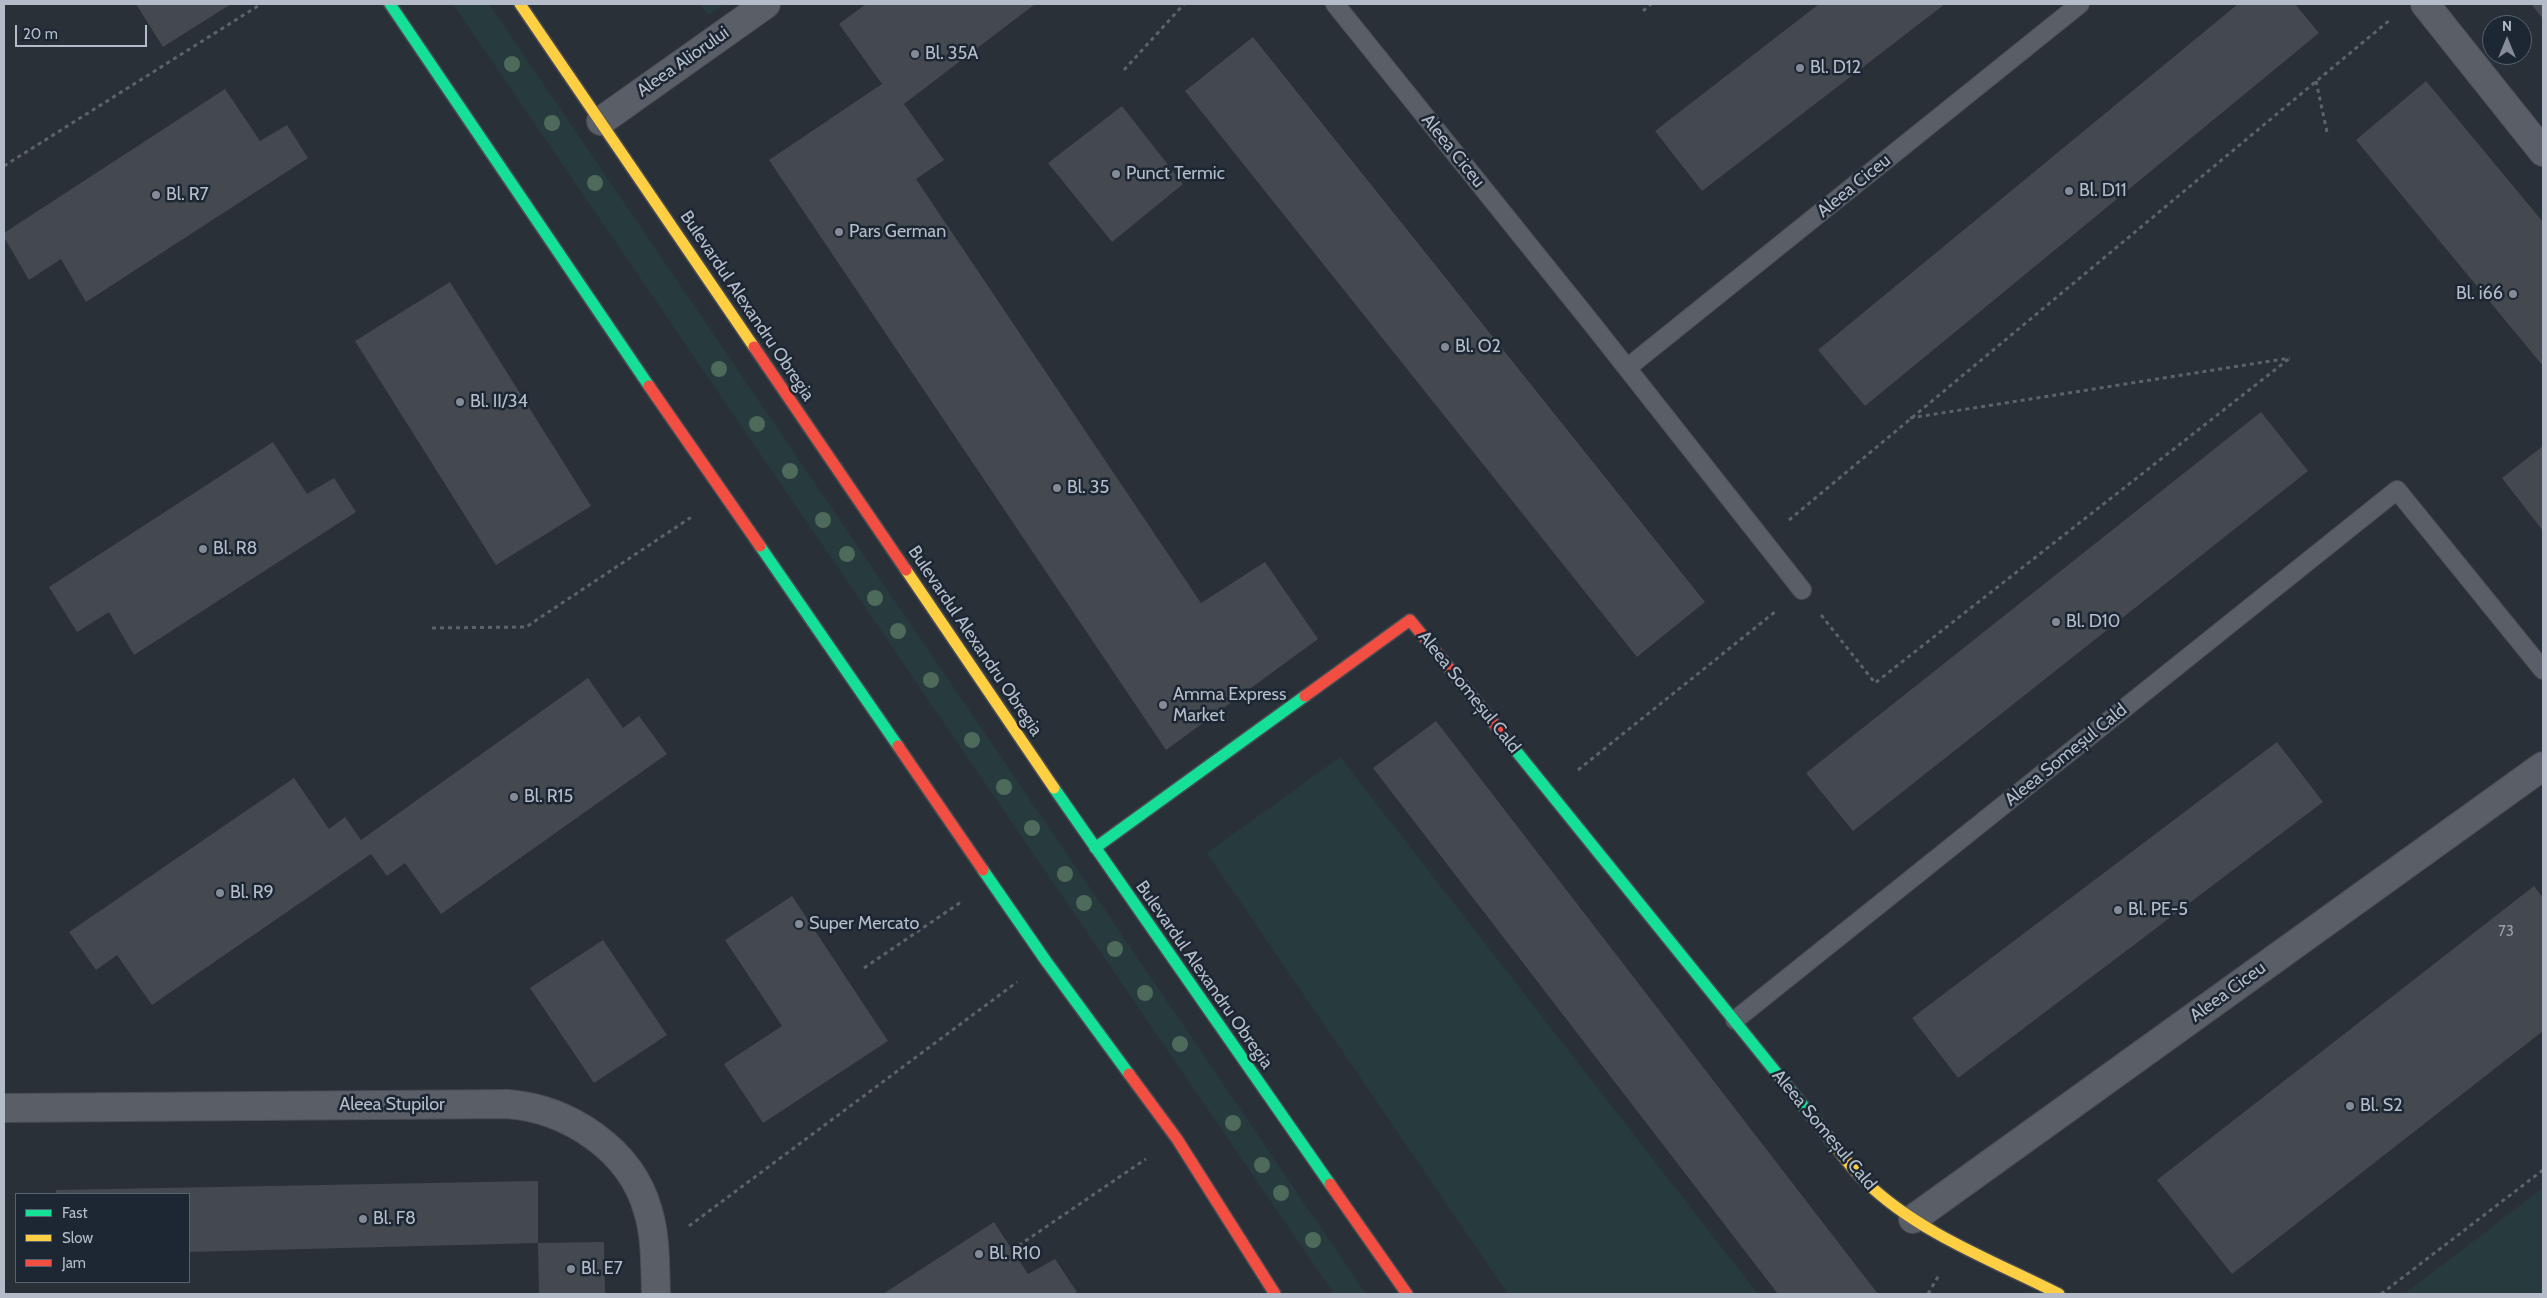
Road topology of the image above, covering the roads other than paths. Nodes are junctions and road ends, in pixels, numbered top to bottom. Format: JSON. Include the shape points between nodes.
{"nodes":[{"id":1,"x":390,"y":4,"type":"edge"},
{"id":2,"x":520,"y":4,"type":"edge"},
{"id":3,"x":766,"y":4,"type":"edge"},
{"id":4,"x":1334,"y":4,"type":"edge"},
{"id":5,"x":2080,"y":4,"type":"edge"},
{"id":6,"x":2425,"y":4,"type":"edge"},
{"id":7,"x":600,"y":121,"type":"junction"},
{"id":8,"x":2543,"y":152,"type":"edge"},
{"id":9,"x":1627,"y":368,"type":"junction"},
{"id":10,"x":1802,"y":590,"type":"road end"},
{"id":11,"x":2543,"y":670,"type":"edge"},
{"id":12,"x":2543,"y":766,"type":"edge"},
{"id":13,"x":1095,"y":848,"type":"junction"},
{"id":14,"x":1735,"y":1020,"type":"junction"},
{"id":15,"x":4,"y":1108,"type":"edge"},
{"id":16,"x":1913,"y":1219,"type":"junction"},
{"id":17,"x":656,"y":1294,"type":"edge"},
{"id":18,"x":1275,"y":1294,"type":"edge"},
{"id":19,"x":1407,"y":1294,"type":"edge"},
{"id":20,"x":2059,"y":1294,"type":"edge"}],
"edges":[{"from":1,"to":18,"type":"main road","via":[[1046,961],[1177,1139]]},
{"from":2,"to":7,"type":"main road","name":"Bulevardul Alexandru Obregia"},
{"from":3,"to":7,"type":"street","name":"Aleea Aliorului"},
{"from":4,"to":9,"type":"lane","name":"Aleea Ciceu"},
{"from":5,"to":9,"type":"lane","name":"Aleea Ciceu"},
{"from":6,"to":8,"type":"street"},
{"from":7,"to":13,"type":"main road","name":"Bulevardul Alexandru Obregia"},
{"from":9,"to":10,"type":"lane","name":"Aleea Ciceu"},
{"from":11,"to":14,"type":"lane","name":"Aleea Someșul Cald","via":[[2397,490]]},
{"from":12,"to":16,"type":"street","name":"Aleea Ciceu"},
{"from":13,"to":14,"type":"main road","name":"Aleea Someșul Cald","via":[[1410,620]]},
{"from":13,"to":19,"type":"main road","name":"Bulevardul Alexandru Obregia"},
{"from":14,"to":16,"type":"main road","name":"Aleea Someșul Cald","via":[[1864,1182],[1886,1202]]},
{"from":15,"to":17,"type":"street","name":"Aleea Stupilor","via":[[527,1106],[553,1113],[604,1143],[632,1175],[648,1210]]},
{"from":16,"to":20,"type":"main road","name":"Aleea Someșul Cald"}]}
